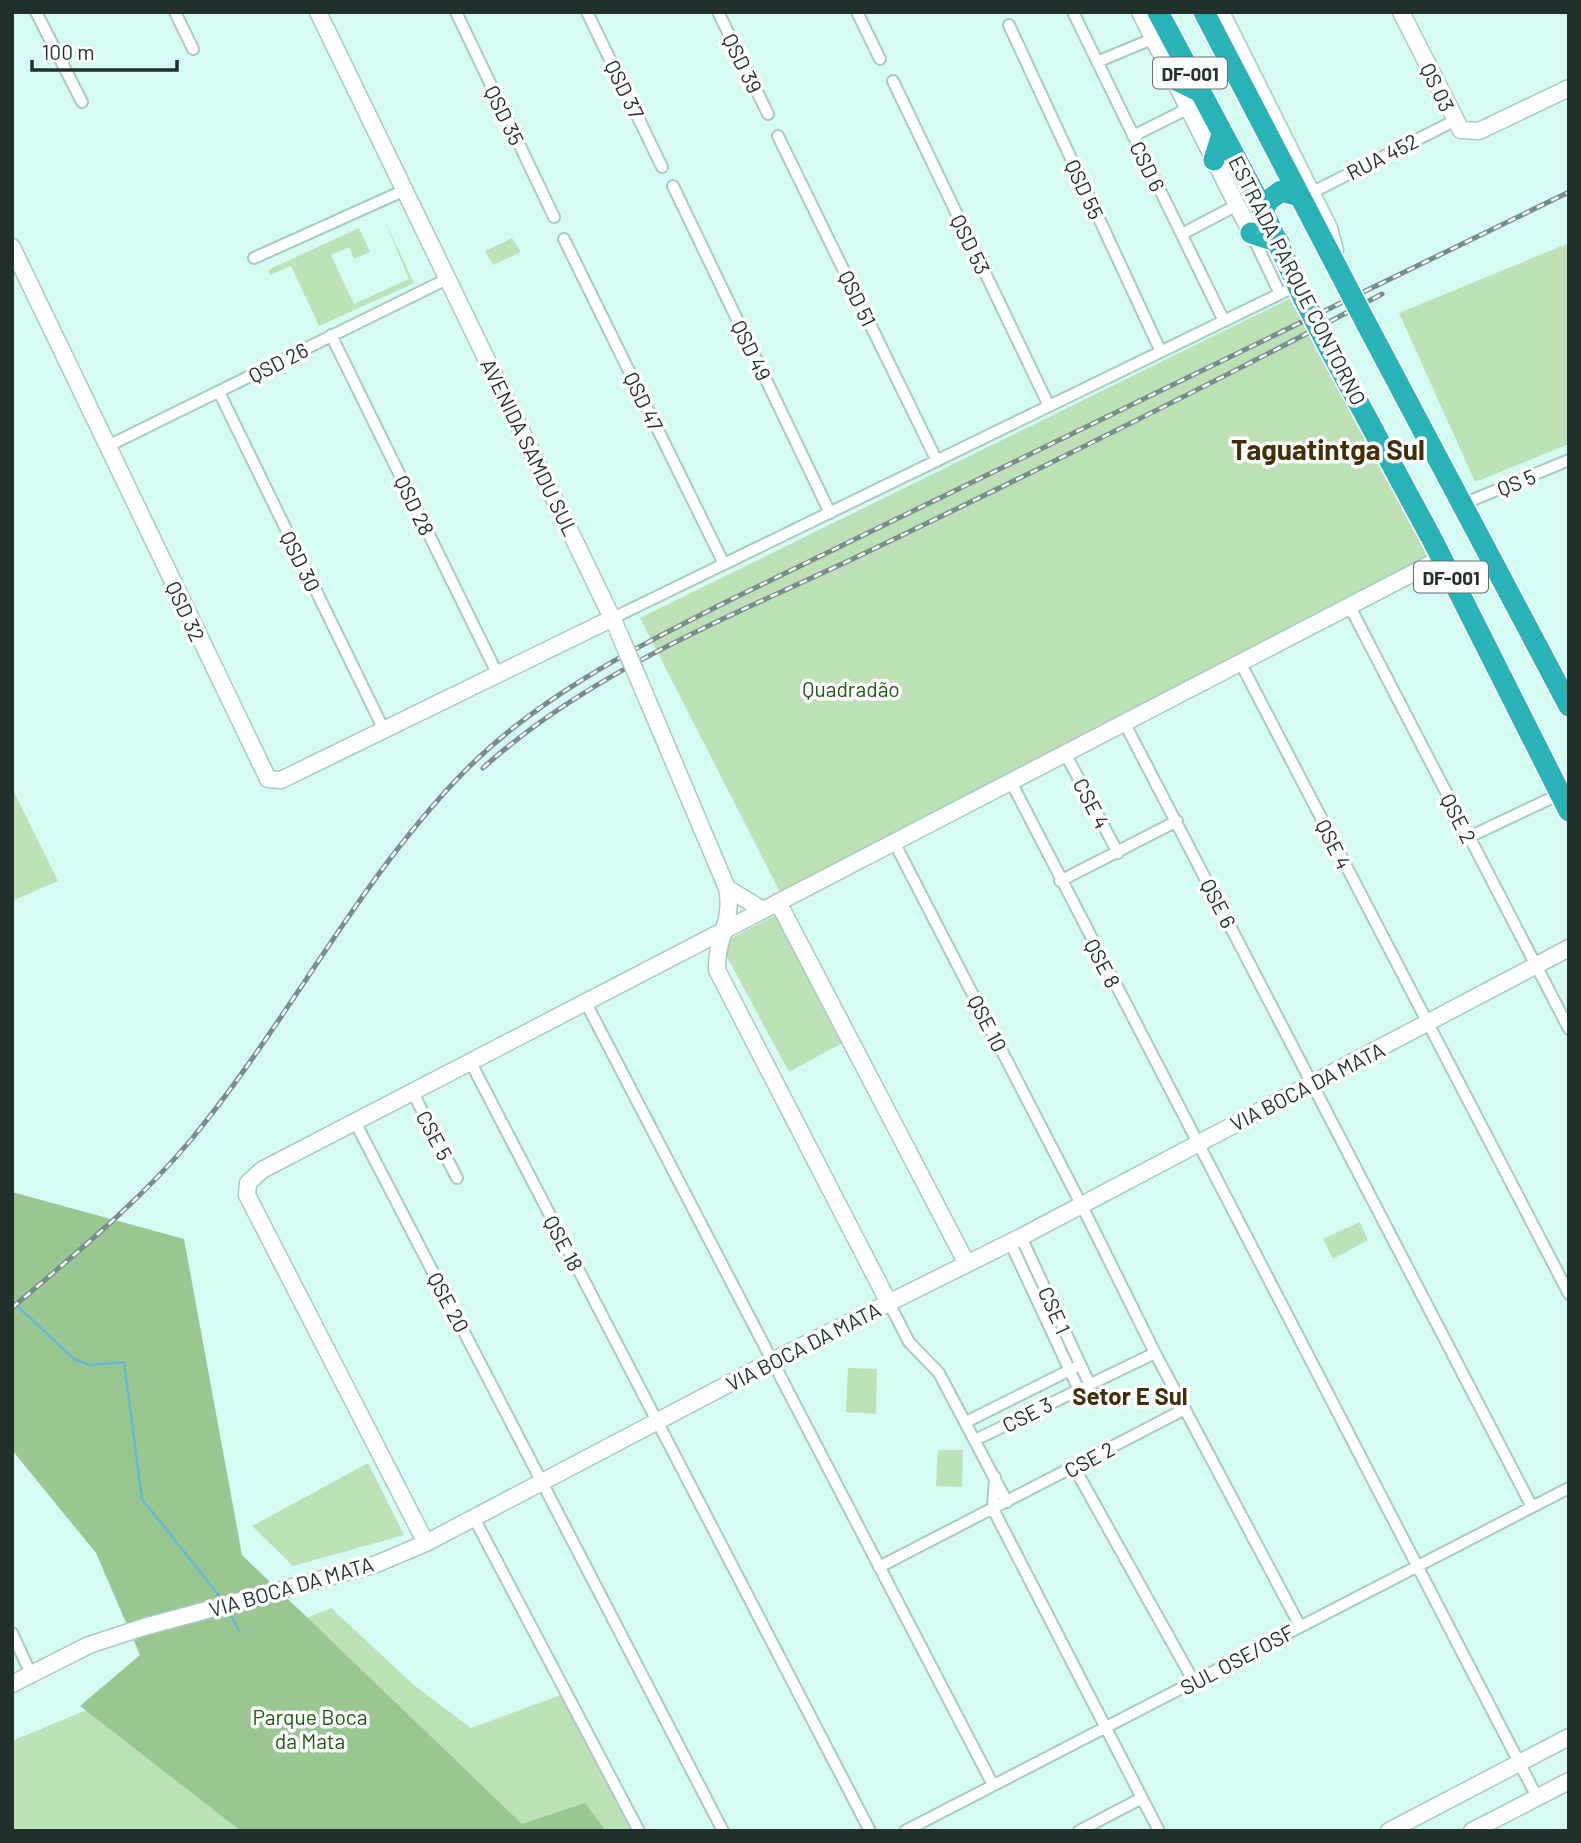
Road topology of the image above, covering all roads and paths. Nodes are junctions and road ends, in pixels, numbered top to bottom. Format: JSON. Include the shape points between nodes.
{"nodes":[{"id":1,"x":36,"y":12,"type":"edge"},
{"id":2,"x":175,"y":12,"type":"edge"},
{"id":3,"x":318,"y":12,"type":"edge"},
{"id":4,"x":456,"y":12,"type":"edge"},
{"id":5,"x":587,"y":12,"type":"edge"},
{"id":6,"x":718,"y":12,"type":"edge"},
{"id":7,"x":858,"y":12,"type":"edge"},
{"id":8,"x":1073,"y":12,"type":"edge"},
{"id":9,"x":1140,"y":12,"type":"edge"},
{"id":10,"x":1158,"y":12,"type":"edge"},
{"id":11,"x":1204,"y":12,"type":"edge"},
{"id":12,"x":1221,"y":12,"type":"edge"},
{"id":13,"x":1401,"y":12,"type":"edge"},
{"id":14,"x":1009,"y":25,"type":"dead end"},
{"id":15,"x":1152,"y":39,"type":"junction"},
{"id":16,"x":192,"y":50,"type":"dead end"},
{"id":17,"x":880,"y":59,"type":"dead end"},
{"id":18,"x":1097,"y":62,"type":"junction"},
{"id":19,"x":1170,"y":77,"type":"junction"},
{"id":20,"x":892,"y":81,"type":"dead end"},
{"id":21,"x":1250,"y":87,"type":"junction"},
{"id":22,"x":1569,"y":88,"type":"edge"},
{"id":23,"x":1199,"y":91,"type":"junction"},
{"id":24,"x":82,"y":102,"type":"dead end"},
{"id":25,"x":1187,"y":109,"type":"junction"},
{"id":26,"x":768,"y":114,"type":"dead end"},
{"id":27,"x":1454,"y":121,"type":"junction"},
{"id":28,"x":1222,"y":134,"type":"junction"},
{"id":29,"x":778,"y":136,"type":"dead end"},
{"id":30,"x":1133,"y":136,"type":"junction"},
{"id":31,"x":1214,"y":160,"type":"junction"},
{"id":32,"x":1283,"y":166,"type":"junction"},
{"id":33,"x":662,"y":167,"type":"dead end"},
{"id":34,"x":1248,"y":181,"type":"junction"},
{"id":35,"x":673,"y":187,"type":"dead end"},
{"id":36,"x":405,"y":190,"type":"junction"},
{"id":37,"x":1305,"y":194,"type":"junction"},
{"id":38,"x":1237,"y":205,"type":"junction"},
{"id":39,"x":1264,"y":211,"type":"junction"},
{"id":40,"x":554,"y":217,"type":"dead end"},
{"id":41,"x":1251,"y":233,"type":"junction"},
{"id":42,"x":1182,"y":234,"type":"junction"},
{"id":43,"x":564,"y":239,"type":"dead end"},
{"id":44,"x":1279,"y":243,"type":"junction"},
{"id":45,"x":12,"y":247,"type":"edge"},
{"id":46,"x":254,"y":258,"type":"dead end"},
{"id":47,"x":447,"y":278,"type":"junction"},
{"id":48,"x":1294,"y":292,"type":"junction"},
{"id":49,"x":1224,"y":321,"type":"junction"},
{"id":50,"x":331,"y":335,"type":"junction"},
{"id":51,"x":1161,"y":352,"type":"junction"},
{"id":52,"x":219,"y":391,"type":"junction"},
{"id":53,"x":1049,"y":406,"type":"junction"},
{"id":54,"x":108,"y":446,"type":"junction"},
{"id":55,"x":1569,"y":460,"type":"edge"},
{"id":56,"x":937,"y":461,"type":"junction"},
{"id":57,"x":1463,"y":504,"type":"junction"},
{"id":58,"x":830,"y":513,"type":"junction"},
{"id":59,"x":1441,"y":558,"type":"junction"},
{"id":60,"x":724,"y":564,"type":"junction"},
{"id":61,"x":1350,"y":607,"type":"junction"},
{"id":62,"x":616,"y":625,"type":"junction"},
{"id":63,"x":1241,"y":664,"type":"junction"},
{"id":64,"x":498,"y":674,"type":"junction"},
{"id":65,"x":1569,"y":706,"type":"edge"},
{"id":66,"x":1125,"y":724,"type":"junction"},
{"id":67,"x":384,"y":730,"type":"junction"},
{"id":68,"x":1065,"y":753,"type":"junction"},
{"id":69,"x":1011,"y":782,"type":"junction"},
{"id":70,"x":1564,"y":803,"type":"edge"},
{"id":71,"x":1177,"y":821,"type":"junction"},
{"id":72,"x":1469,"y":836,"type":"junction"},
{"id":73,"x":894,"y":842,"type":"junction"},
{"id":74,"x":1118,"y":853,"type":"junction"},
{"id":75,"x":1060,"y":881,"type":"junction"},
{"id":76,"x":727,"y":888,"type":"junction"},
{"id":77,"x":778,"y":902,"type":"junction"},
{"id":78,"x":763,"y":910,"type":"junction"},
{"id":79,"x":723,"y":928,"type":"junction"},
{"id":80,"x":1569,"y":948,"type":"edge"},
{"id":81,"x":681,"y":952,"type":"junction"},
{"id":82,"x":1535,"y":965,"type":"junction"},
{"id":83,"x":717,"y":970,"type":"junction"},
{"id":84,"x":586,"y":1003,"type":"junction"},
{"id":85,"x":1429,"y":1023,"type":"junction"},
{"id":86,"x":1569,"y":1029,"type":"edge"},
{"id":87,"x":471,"y":1063,"type":"junction"},
{"id":88,"x":1313,"y":1083,"type":"junction"},
{"id":89,"x":413,"y":1093,"type":"junction"},
{"id":90,"x":355,"y":1122,"type":"junction"},
{"id":91,"x":1197,"y":1143,"type":"junction"},
{"id":92,"x":457,"y":1178,"type":"dead end"},
{"id":93,"x":1081,"y":1204,"type":"junction"},
{"id":94,"x":1016,"y":1239,"type":"junction"},
{"id":95,"x":967,"y":1264,"type":"junction"},
{"id":96,"x":1569,"y":1294,"type":"edge"},
{"id":97,"x":889,"y":1303,"type":"junction"},
{"id":98,"x":1155,"y":1353,"type":"junction"},
{"id":99,"x":772,"y":1361,"type":"junction"},
{"id":100,"x":1075,"y":1368,"type":"junction"},
{"id":101,"x":1084,"y":1385,"type":"junction"},
{"id":102,"x":1185,"y":1409,"type":"junction"},
{"id":103,"x":966,"y":1422,"type":"junction"},
{"id":104,"x":659,"y":1423,"type":"junction"},
{"id":105,"x":975,"y":1440,"type":"junction"},
{"id":106,"x":1074,"y":1467,"type":"junction"},
{"id":107,"x":995,"y":1477,"type":"junction"},
{"id":108,"x":543,"y":1482,"type":"junction"},
{"id":109,"x":1569,"y":1488,"type":"edge"},
{"id":110,"x":1007,"y":1502,"type":"junction"},
{"id":111,"x":1532,"y":1507,"type":"junction"},
{"id":112,"x":992,"y":1509,"type":"junction"},
{"id":113,"x":474,"y":1518,"type":"junction"},
{"id":114,"x":426,"y":1543,"type":"junction"},
{"id":115,"x":879,"y":1567,"type":"junction"},
{"id":116,"x":1416,"y":1567,"type":"junction"},
{"id":117,"x":1300,"y":1626,"type":"junction"},
{"id":118,"x":12,"y":1633,"type":"edge"},
{"id":119,"x":32,"y":1674,"type":"junction"},
{"id":120,"x":1194,"y":1682,"type":"junction"},
{"id":121,"x":12,"y":1684,"type":"edge"},
{"id":122,"x":1107,"y":1727,"type":"junction"},
{"id":123,"x":1569,"y":1737,"type":"edge"},
{"id":124,"x":1520,"y":1763,"type":"junction"},
{"id":125,"x":1569,"y":1781,"type":"edge"},
{"id":126,"x":993,"y":1785,"type":"junction"},
{"id":127,"x":1537,"y":1797,"type":"junction"},
{"id":128,"x":1140,"y":1798,"type":"junction"},
{"id":129,"x":1411,"y":1826,"type":"edge"},
{"id":130,"x":639,"y":1831,"type":"edge"},
{"id":131,"x":723,"y":1831,"type":"edge"},
{"id":132,"x":870,"y":1831,"type":"edge"},
{"id":133,"x":905,"y":1831,"type":"edge"},
{"id":134,"x":1079,"y":1831,"type":"edge"},
{"id":135,"x":1159,"y":1831,"type":"edge"},
{"id":136,"x":1389,"y":1831,"type":"edge"},
{"id":137,"x":1472,"y":1831,"type":"edge"}],
"edges":[{"from":1,"to":24,"type":"street"},
{"from":2,"to":16,"type":"street"},
{"from":3,"to":36,"type":"street","name":"AVENIDA SAMDU SUL"},
{"from":4,"to":40,"type":"street","name":"QSD 35"},
{"from":5,"to":33,"type":"street","name":"QSD 37"},
{"from":6,"to":26,"type":"street","name":"QSD 39"},
{"from":7,"to":17,"type":"street"},
{"from":8,"to":18,"type":"street","name":"CSD 6"},
{"from":9,"to":15,"type":"street"},
{"from":10,"to":23,"type":"highway","name":"ESTRADA PARQUE CONTORNO","number":"DF-001"},
{"from":11,"to":21,"type":"highway","name":"ESTRADA PARQUE CONTORNO","number":"DF-001"},
{"from":12,"to":21,"type":"street"},
{"from":13,"to":27,"type":"street","name":"QS 03"},
{"from":14,"to":51,"type":"street","name":"QSD 55"},
{"from":15,"to":18,"type":"street"},
{"from":15,"to":19,"type":"street"},
{"from":18,"to":30,"type":"street","name":"CSD 6"},
{"from":19,"to":23,"type":"highway"},
{"from":19,"to":25,"type":"street"},
{"from":20,"to":53,"type":"street","name":"QSD 53"},
{"from":21,"to":32,"type":"highway","name":"ESTRADA PARQUE CONTORNO","number":"DF-001"},
{"from":21,"to":37,"type":"street"},
{"from":22,"to":27,"type":"street","name":"QS 03","via":[[1479,131],[1461,130]]},
{"from":23,"to":28,"type":"highway","name":"ESTRADA PARQUE CONTORNO","number":"DF-001"},
{"from":25,"to":30,"type":"street"},
{"from":25,"to":31,"type":"street"},
{"from":27,"to":37,"type":"street","name":"RUA 452"},
{"from":28,"to":31,"type":"highway"},
{"from":28,"to":34,"type":"highway","name":"ESTRADA PARQUE CONTORNO","number":"DF-001"},
{"from":29,"to":56,"type":"street","name":"QSD 51"},
{"from":30,"to":42,"type":"street","name":"CSD 6"},
{"from":31,"to":38,"type":"street"},
{"from":32,"to":34,"type":"highway","via":[[1270,182]]},
{"from":32,"to":37,"type":"highway","name":"ESTRADA PARQUE CONTORNO","number":"DF-001"},
{"from":34,"to":39,"type":"highway","name":"ESTRADA PARQUE CONTORNO","number":"DF-001"},
{"from":35,"to":58,"type":"street","name":"QSD 49"},
{"from":36,"to":46,"type":"street"},
{"from":36,"to":47,"type":"street","name":"AVENIDA SAMDU SUL"},
{"from":37,"to":39,"type":"highway","via":[[1280,191]]},
{"from":37,"to":57,"type":"highway","name":"ESTRADA PARQUE CONTORNO","number":"DF-001","bridge":true,"via":[[1340,273]]},
{"from":38,"to":41,"type":"street"},
{"from":38,"to":42,"type":"street"},
{"from":39,"to":44,"type":"highway","name":"ESTRADA PARQUE CONTORNO","number":"DF-001"},
{"from":41,"to":44,"type":"highway"},
{"from":41,"to":48,"type":"street"},
{"from":42,"to":49,"type":"street","name":"CSD 6"},
{"from":43,"to":60,"type":"street","name":"QSD 47"},
{"from":44,"to":48,"type":"highway","name":"ESTRADA PARQUE CONTORNO","number":"DF-001"},
{"from":45,"to":54,"type":"street","name":"QSD 32"},
{"from":47,"to":50,"type":"street","name":"QSD 26"},
{"from":47,"to":62,"type":"street","name":"AVENIDA SAMDU SUL"},
{"from":48,"to":49,"type":"street"},
{"from":48,"to":59,"type":"highway","name":"ESTRADA PARQUE CONTORNO","number":"DF-001","bridge":true,"via":[[1328,346]]},
{"from":49,"to":51,"type":"street"},
{"from":50,"to":52,"type":"street","name":"QSD 26"},
{"from":50,"to":64,"type":"street","name":"QSD 28"},
{"from":51,"to":53,"type":"street"},
{"from":52,"to":54,"type":"street","name":"QSD 26"},
{"from":52,"to":67,"type":"street","name":"QSD 30"},
{"from":53,"to":56,"type":"street"},
{"from":54,"to":67,"type":"street","name":"QSD 32","via":[[265,777],[281,780]]},
{"from":55,"to":57,"type":"street","name":"QS 5"},
{"from":56,"to":58,"type":"street"},
{"from":57,"to":65,"type":"highway","name":"ESTRADA PARQUE CONTORNO","number":"DF-001"},
{"from":58,"to":60,"type":"street"},
{"from":59,"to":61,"type":"street"},
{"from":59,"to":70,"type":"highway","name":"ESTRADA PARQUE CONTORNO","number":"DF-001"},
{"from":60,"to":62,"type":"street"},
{"from":61,"to":63,"type":"street"},
{"from":61,"to":72,"type":"street","name":"QSE 2"},
{"from":62,"to":64,"type":"street"},
{"from":62,"to":76,"type":"street","name":"AVENIDA SAMDU SUL","bridge":true},
{"from":63,"to":66,"type":"street"},
{"from":63,"to":85,"type":"street","name":"QSE 4"},
{"from":64,"to":67,"type":"street"},
{"from":66,"to":68,"type":"street"},
{"from":66,"to":71,"type":"street","name":"QSE 6"},
{"from":68,"to":69,"type":"street"},
{"from":68,"to":74,"type":"street","name":"CSE 4"},
{"from":69,"to":73,"type":"street"},
{"from":69,"to":75,"type":"street","name":"QSE 8"},
{"from":70,"to":72,"type":"street"},
{"from":71,"to":74,"type":"street"},
{"from":71,"to":88,"type":"street","name":"QSE 6"},
{"from":72,"to":82,"type":"street","name":"QSE 2"},
{"from":73,"to":77,"type":"street"},
{"from":73,"to":93,"type":"street","name":"QSE 10"},
{"from":74,"to":75,"type":"street"},
{"from":75,"to":91,"type":"street","name":"QSE 8"},
{"from":76,"to":78,"type":"street"},
{"from":76,"to":79,"type":"street","name":"AVENIDA SAMDU SUL","via":[[730,911]]},
{"from":77,"to":78,"type":"street"},
{"from":77,"to":95,"type":"street"},
{"from":78,"to":79,"type":"street"},
{"from":79,"to":81,"type":"street"},
{"from":79,"to":83,"type":"street","name":"AVENIDA SAMDU SUL"},
{"from":80,"to":82,"type":"street","name":"VIA BOCA DA MATA"},
{"from":81,"to":83,"type":"street","via":[[703,953]]},
{"from":81,"to":84,"type":"street"},
{"from":82,"to":85,"type":"street","name":"VIA BOCA DA MATA"},
{"from":82,"to":86,"type":"street","name":"QSE 2"},
{"from":83,"to":97,"type":"street"},
{"from":84,"to":87,"type":"street"},
{"from":84,"to":99,"type":"street"},
{"from":85,"to":88,"type":"street","name":"VIA BOCA DA MATA"},
{"from":85,"to":96,"type":"street","name":"QSE 4"},
{"from":87,"to":89,"type":"street"},
{"from":87,"to":104,"type":"street","name":"QSE 18"},
{"from":88,"to":91,"type":"street","name":"VIA BOCA DA MATA"},
{"from":88,"to":111,"type":"street","name":"QSE 6"},
{"from":89,"to":90,"type":"street"},
{"from":89,"to":92,"type":"street","name":"CSE 5"},
{"from":90,"to":108,"type":"street","name":"QSE 20"},
{"from":90,"to":114,"type":"street","via":[[262,1170],[248,1183],[247,1195]]},
{"from":91,"to":93,"type":"street","name":"VIA BOCA DA MATA"},
{"from":91,"to":116,"type":"street","name":"QSE 8"},
{"from":93,"to":94,"type":"street","name":"VIA BOCA DA MATA"},
{"from":93,"to":98,"type":"street","name":"QSE 10"},
{"from":94,"to":95,"type":"street","name":"VIA BOCA DA MATA"},
{"from":94,"to":100,"type":"street","name":"CSE 1"},
{"from":95,"to":97,"type":"street","name":"VIA BOCA DA MATA"},
{"from":97,"to":99,"type":"street","name":"VIA BOCA DA MATA"},
{"from":97,"to":103,"type":"street","via":[[909,1342],[939,1373]]},
{"from":98,"to":101,"type":"street","name":"CSE 3"},
{"from":98,"to":102,"type":"street","name":"QSE 10"},
{"from":99,"to":104,"type":"street","name":"VIA BOCA DA MATA"},
{"from":99,"to":115,"type":"street"},
{"from":100,"to":101,"type":"street","name":"CSE 1"},
{"from":100,"to":103,"type":"street","name":"CSE 3"},
{"from":101,"to":105,"type":"street","name":"CSE 3"},
{"from":102,"to":106,"type":"street","name":"CSE 2"},
{"from":102,"to":117,"type":"street","name":"QSE 10"},
{"from":103,"to":105,"type":"street"},
{"from":104,"to":108,"type":"street","name":"VIA BOCA DA MATA"},
{"from":104,"to":132,"type":"street","name":"QSE 18"},
{"from":105,"to":107,"type":"street"},
{"from":106,"to":110,"type":"street","name":"CSE 2"},
{"from":106,"to":120,"type":"street"},
{"from":107,"to":110,"type":"street"},
{"from":107,"to":112,"type":"street"},
{"from":108,"to":113,"type":"street","name":"VIA BOCA DA MATA"},
{"from":108,"to":131,"type":"street","name":"QSE 20"},
{"from":109,"to":111,"type":"street","name":"SUL OSE/OSF"},
{"from":110,"to":112,"type":"street","name":"CSE 2"},
{"from":111,"to":116,"type":"street","name":"SUL OSE/OSF"},
{"from":112,"to":115,"type":"street","name":"CSE 2"},
{"from":112,"to":122,"type":"street"},
{"from":113,"to":114,"type":"street","name":"VIA BOCA DA MATA"},
{"from":113,"to":130,"type":"street"},
{"from":114,"to":119,"type":"street","name":"VIA BOCA DA MATA","via":[[374,1564],[89,1645]]},
{"from":115,"to":126,"type":"street"},
{"from":116,"to":117,"type":"street","name":"SUL OSE/OSF"},
{"from":116,"to":124,"type":"street","name":"QSE 8"},
{"from":117,"to":120,"type":"street","name":"SUL OSE/OSF"},
{"from":118,"to":119,"type":"street"},
{"from":119,"to":121,"type":"street","name":"VIA BOCA DA MATA"},
{"from":120,"to":122,"type":"street","name":"SUL OSE/OSF"},
{"from":122,"to":126,"type":"street","name":"SUL OSE/OSF"},
{"from":122,"to":128,"type":"street"},
{"from":123,"to":124,"type":"street"},
{"from":124,"to":127,"type":"street","name":"QSE 8"},
{"from":124,"to":129,"type":"street"},
{"from":125,"to":127,"type":"street"},
{"from":126,"to":133,"type":"street","name":"SUL OSE/OSF"},
{"from":127,"to":137,"type":"street"},
{"from":128,"to":134,"type":"street"},
{"from":128,"to":135,"type":"street"},
{"from":129,"to":136,"type":"street"}]}
